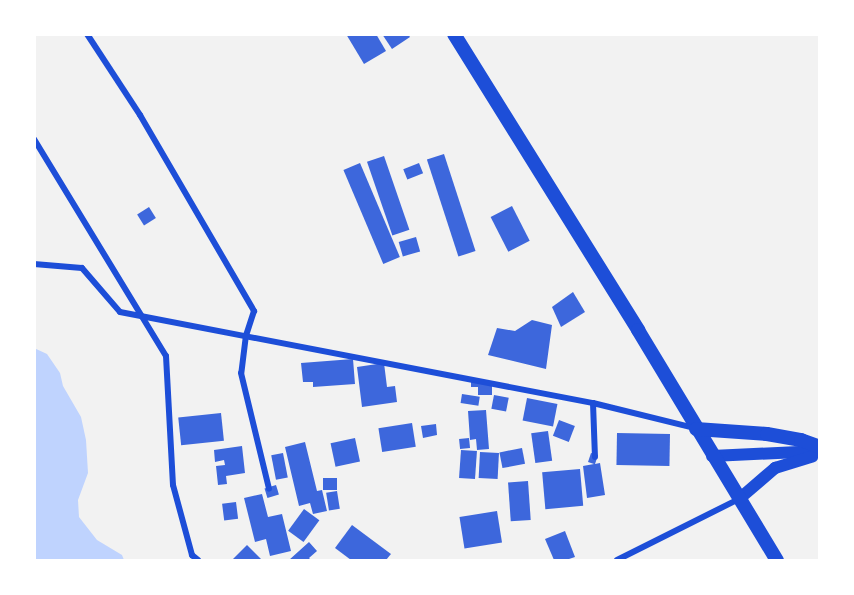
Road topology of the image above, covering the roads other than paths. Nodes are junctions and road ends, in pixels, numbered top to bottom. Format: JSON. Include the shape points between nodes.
{"nodes":[{"id":1,"x":87,"y":34,"type":"edge"},
{"id":2,"x":454,"y":34,"type":"edge"},
{"id":3,"x":34,"y":139,"type":"edge"},
{"id":4,"x":34,"y":264,"type":"edge"},
{"id":5,"x":142,"y":316,"type":"junction"},
{"id":6,"x":246,"y":335,"type":"junction"},
{"id":7,"x":593,"y":402,"type":"junction"},
{"id":8,"x":696,"y":429,"type":"junction"},
{"id":9,"x":819,"y":451,"type":"edge"},
{"id":10,"x":712,"y":456,"type":"junction"},
{"id":11,"x":595,"y":457,"type":"dead end"},
{"id":12,"x":269,"y":489,"type":"dead end"},
{"id":13,"x":739,"y":499,"type":"junction"},
{"id":14,"x":198,"y":561,"type":"edge"},
{"id":15,"x":617,"y":561,"type":"edge"},
{"id":16,"x":777,"y":561,"type":"edge"}],
"edges":[{"from":1,"to":6,"type":"street","via":[[140,115],[255,311]]},
{"from":2,"to":8,"type":"main road"},
{"from":3,"to":5,"type":"street"},
{"from":4,"to":5,"type":"street","via":[[82,268],[120,312]]},
{"from":5,"to":6,"type":"street"},
{"from":5,"to":14,"type":"street","via":[[166,356],[173,485],[192,555]]},
{"from":6,"to":7,"type":"street"},
{"from":6,"to":12,"type":"street","via":[[241,373]]},
{"from":7,"to":8,"type":"street"},
{"from":7,"to":11,"type":"street"},
{"from":8,"to":9,"type":"main road","via":[[801,440]]},
{"from":8,"to":10,"type":"main road"},
{"from":9,"to":10,"type":"main road"},
{"from":9,"to":13,"type":"main road","via":[[775,468]]},
{"from":10,"to":13,"type":"main road"},
{"from":13,"to":15,"type":"street"},
{"from":13,"to":16,"type":"main road"}]}
